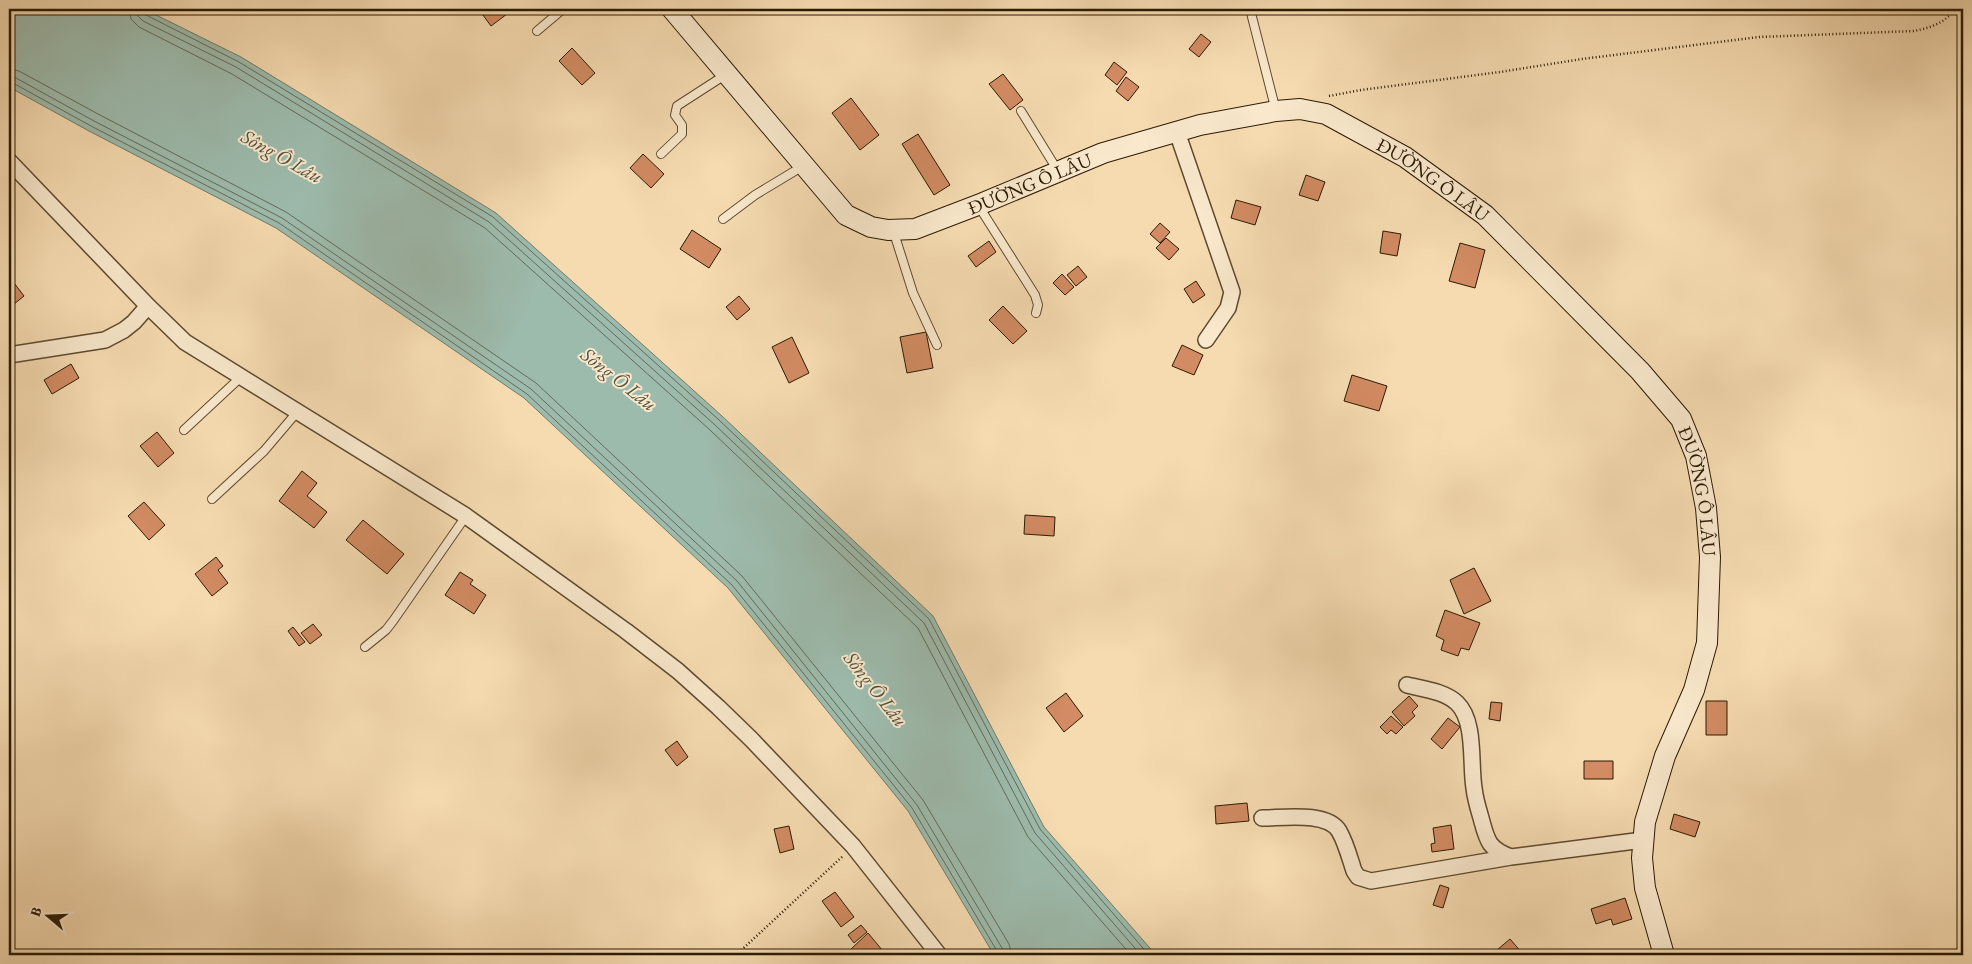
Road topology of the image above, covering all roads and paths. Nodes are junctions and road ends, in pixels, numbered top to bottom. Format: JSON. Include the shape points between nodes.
{"nodes":[{"id":1,"x":563,"y":9,"type":"edge"},
{"id":2,"x":672,"y":9,"type":"edge"},
{"id":3,"x":1250,"y":9,"type":"edge"},
{"id":4,"x":1954,"y":9,"type":"edge"},
{"id":5,"x":537,"y":30,"type":"dead end"},
{"id":6,"x":726,"y":74,"type":"junction"},
{"id":7,"x":1305,"y":110,"type":"junction"},
{"id":8,"x":1021,"y":111,"type":"dead end"},
{"id":9,"x":1276,"y":111,"type":"junction"},
{"id":10,"x":1177,"y":132,"type":"junction"},
{"id":11,"x":662,"y":154,"type":"dead end"},
{"id":12,"x":9,"y":160,"type":"edge"},
{"id":13,"x":803,"y":166,"type":"junction"},
{"id":14,"x":1058,"y":172,"type":"junction"},
{"id":15,"x":978,"y":205,"type":"junction"},
{"id":16,"x":723,"y":219,"type":"dead end"},
{"id":17,"x":893,"y":230,"type":"junction"},
{"id":18,"x":148,"y":306,"type":"junction"},
{"id":19,"x":1036,"y":313,"type":"dead end"},
{"id":20,"x":1206,"y":340,"type":"dead end"},
{"id":21,"x":937,"y":345,"type":"dead end"},
{"id":22,"x":9,"y":355,"type":"edge"},
{"id":23,"x":242,"y":376,"type":"junction"},
{"id":24,"x":298,"y":412,"type":"junction"},
{"id":25,"x":184,"y":430,"type":"dead end"},
{"id":26,"x":212,"y":499,"type":"dead end"},
{"id":27,"x":466,"y":516,"type":"junction"},
{"id":28,"x":365,"y":647,"type":"dead end"},
{"id":29,"x":1407,"y":685,"type":"dead end"},
{"id":30,"x":1262,"y":818,"type":"dead end"},
{"id":31,"x":1643,"y":840,"type":"junction"},
{"id":32,"x":853,"y":846,"type":"junction"},
{"id":33,"x":1511,"y":858,"type":"junction"},
{"id":34,"x":736,"y":955,"type":"edge"},
{"id":35,"x":939,"y":955,"type":"edge"},
{"id":36,"x":1664,"y":955,"type":"edge"}],
"edges":[{"from":1,"to":5,"type":"lane"},
{"from":2,"to":6,"type":"main road","name":"ĐƯỜNG Ô LÂU"},
{"from":3,"to":9,"type":"lane"},
{"from":4,"to":7,"type":"path","via":[[1940,22],[1914,31],[1759,37],[1582,59],[1362,90],[1311,101]]},
{"from":6,"to":11,"type":"lane","via":[[676,106],[675,115],[682,125],[682,134]]},
{"from":6,"to":13,"type":"main road","name":"ĐƯỜNG Ô LÂU"},
{"from":7,"to":9,"type":"main road","name":"ĐƯỜNG Ô LÂU"},
{"from":7,"to":31,"type":"main road","name":"ĐƯỜNG Ô LÂU","via":[[1326,114],[1405,157],[1484,215],[1640,371],[1681,419],[1696,456],[1706,508],[1710,557],[1707,643],[1694,690],[1665,756],[1645,822]]},
{"from":8,"to":14,"type":"lane"},
{"from":9,"to":10,"type":"main road","name":"ĐƯỜNG Ô LÂU"},
{"from":10,"to":14,"type":"main road","name":"ĐƯỜNG Ô LÂU","via":[[1103,153]]},
{"from":10,"to":20,"type":"street","via":[[1232,292],[1228,308]]},
{"from":12,"to":18,"type":"street"},
{"from":13,"to":16,"type":"lane"},
{"from":13,"to":17,"type":"main road","name":"ĐƯỜNG Ô LÂU","via":[[846,215],[871,227]]},
{"from":14,"to":15,"type":"main road","name":"ĐƯỜNG Ô LÂU"},
{"from":15,"to":17,"type":"main road","name":"ĐƯỜNG Ô LÂU","via":[[915,229]]},
{"from":15,"to":19,"type":"lane","via":[[1035,295]]},
{"from":17,"to":21,"type":"lane","via":[[913,293]]},
{"from":18,"to":22,"type":"street","via":[[124,330],[105,340]]},
{"from":18,"to":23,"type":"street","via":[[186,342]]},
{"from":23,"to":24,"type":"street"},
{"from":23,"to":25,"type":"lane"},
{"from":24,"to":26,"type":"lane","via":[[264,451]]},
{"from":24,"to":27,"type":"street"},
{"from":27,"to":28,"type":"lane","via":[[393,621]]},
{"from":27,"to":32,"type":"street","via":[[678,671],[751,739]]},
{"from":29,"to":33,"type":"street","via":[[1449,698],[1462,710],[1469,729],[1475,796],[1487,839],[1495,850]]},
{"from":30,"to":33,"type":"street","via":[[1318,818],[1331,822],[1340,832],[1358,877],[1371,881]]},
{"from":31,"to":33,"type":"street"},
{"from":31,"to":36,"type":"main road","name":"ĐƯỜNG Ô LÂU","via":[[1645,888]]},
{"from":32,"to":34,"type":"path"},
{"from":32,"to":35,"type":"street"}]}
